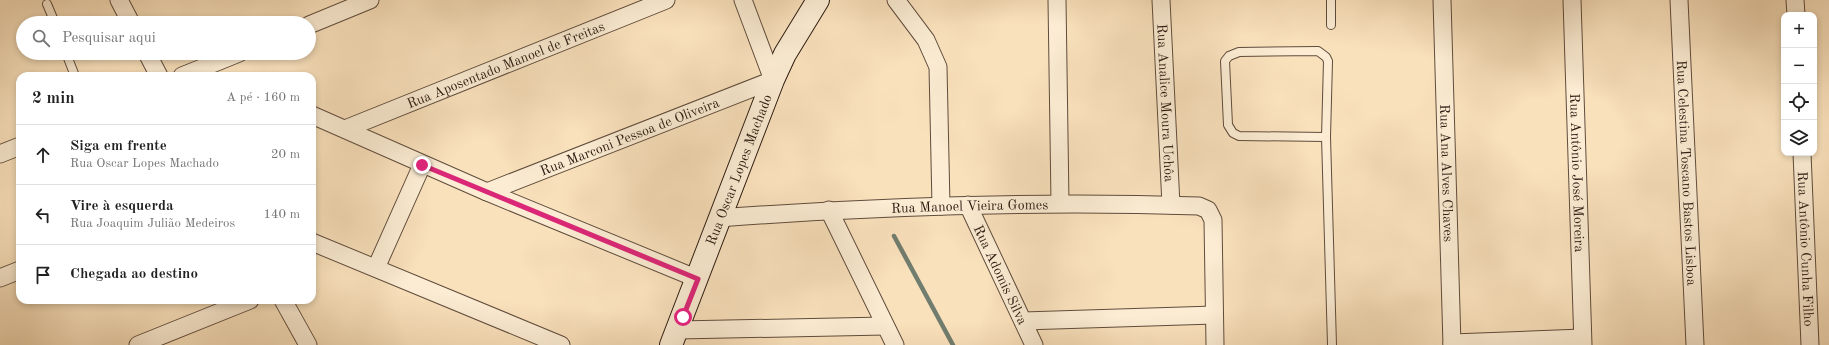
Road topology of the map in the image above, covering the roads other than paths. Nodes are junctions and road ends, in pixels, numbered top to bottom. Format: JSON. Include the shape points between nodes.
{"nodes":[{"id":1,"x":119,"y":0,"type":"edge"},
{"id":2,"x":370,"y":0,"type":"edge"},
{"id":3,"x":666,"y":0,"type":"edge"},
{"id":4,"x":743,"y":0,"type":"edge"},
{"id":5,"x":818,"y":0,"type":"edge"},
{"id":6,"x":896,"y":0,"type":"edge"},
{"id":7,"x":1057,"y":0,"type":"edge"},
{"id":8,"x":1161,"y":0,"type":"edge"},
{"id":9,"x":1331,"y":0,"type":"edge"},
{"id":10,"x":1442,"y":0,"type":"edge"},
{"id":11,"x":1572,"y":0,"type":"edge"},
{"id":12,"x":1679,"y":0,"type":"edge"},
{"id":13,"x":1795,"y":0,"type":"edge"},
{"id":14,"x":47,"y":4,"type":"dead end"},
{"id":15,"x":1796,"y":12,"type":"edge"},
{"id":16,"x":52,"y":16,"type":"edge"},
{"id":17,"x":127,"y":16,"type":"edge"},
{"id":18,"x":316,"y":22,"type":"edge"},
{"id":19,"x":1331,"y":24,"type":"dead end"},
{"id":20,"x":69,"y":60,"type":"edge"},
{"id":21,"x":151,"y":60,"type":"edge"},
{"id":22,"x":222,"y":60,"type":"edge"},
{"id":23,"x":200,"y":69,"type":"junction"},
{"id":24,"x":73,"y":72,"type":"edge"},
{"id":25,"x":157,"y":72,"type":"edge"},
{"id":26,"x":192,"y":72,"type":"edge"},
{"id":27,"x":207,"y":72,"type":"edge"},
{"id":28,"x":773,"y":80,"type":"junction"},
{"id":29,"x":316,"y":117,"type":"edge"},
{"id":30,"x":345,"y":129,"type":"junction"},
{"id":31,"x":1326,"y":137,"type":"junction"},
{"id":32,"x":16,"y":148,"type":"edge"},
{"id":33,"x":0,"y":154,"type":"edge"},
{"id":34,"x":1802,"y":156,"type":"edge"},
{"id":35,"x":422,"y":165,"type":"junction"},
{"id":36,"x":487,"y":192,"type":"junction"},
{"id":37,"x":1060,"y":203,"type":"junction"},
{"id":38,"x":968,"y":205,"type":"junction"},
{"id":39,"x":1171,"y":205,"type":"junction"},
{"id":40,"x":941,"y":206,"type":"junction"},
{"id":41,"x":829,"y":210,"type":"junction"},
{"id":42,"x":719,"y":218,"type":"junction"},
{"id":43,"x":316,"y":244,"type":"edge"},
{"id":44,"x":376,"y":268,"type":"junction"},
{"id":45,"x":16,"y":272,"type":"edge"},
{"id":46,"x":0,"y":278,"type":"edge"},
{"id":47,"x":698,"y":279,"type":"junction"},
{"id":48,"x":240,"y":304,"type":"edge"},
{"id":49,"x":285,"y":304,"type":"edge"},
{"id":50,"x":1214,"y":315,"type":"junction"},
{"id":51,"x":1023,"y":321,"type":"junction"},
{"id":52,"x":885,"y":326,"type":"junction"},
{"id":53,"x":675,"y":337,"type":"edge"},
{"id":54,"x":1582,"y":342,"type":"edge"},
{"id":55,"x":1452,"y":344,"type":"edge"},
{"id":56,"x":138,"y":345,"type":"edge"},
{"id":57,"x":308,"y":345,"type":"edge"},
{"id":58,"x":561,"y":345,"type":"edge"},
{"id":59,"x":895,"y":345,"type":"edge"},
{"id":60,"x":1034,"y":345,"type":"edge"},
{"id":61,"x":1215,"y":345,"type":"edge"},
{"id":62,"x":1332,"y":345,"type":"edge"},
{"id":63,"x":1695,"y":345,"type":"edge"},
{"id":64,"x":1810,"y":345,"type":"edge"}],
"edges":[{"from":1,"to":17,"type":"street"},
{"from":2,"to":18,"type":"street"},
{"from":3,"to":30,"type":"street","name":"Rua Aposentado Manoel de Freitas"},
{"from":4,"to":28,"type":"street"},
{"from":5,"to":28,"type":"street","name":"Rua Oscar Lopes Machado","via":[[785,54]]},
{"from":6,"to":40,"type":"street","via":[[926,40],[938,67]]},
{"from":7,"to":37,"type":"street"},
{"from":8,"to":39,"type":"street","name":"Rua Analice Moura Uchôa"},
{"from":9,"to":19,"type":"lane"},
{"from":10,"to":55,"type":"street","name":"Rua Ana Alves Chaves"},
{"from":11,"to":54,"type":"street","name":"Rua Antônio José Moreira"},
{"from":12,"to":63,"type":"street","name":"Rua Celestina Toscano Bastos Lisboa"},
{"from":13,"to":15,"type":"street"},
{"from":14,"to":16,"type":"lane"},
{"from":20,"to":24,"type":"lane"},
{"from":21,"to":25,"type":"street"},
{"from":22,"to":23,"type":"street"},
{"from":23,"to":26,"type":"street"},
{"from":23,"to":27,"type":"street"},
{"from":28,"to":36,"type":"street","name":"Rua Marconi Pessoa de Oliveira"},
{"from":28,"to":42,"type":"street","name":"Rua Oscar Lopes Machado"},
{"from":29,"to":30,"type":"street"},
{"from":30,"to":35,"type":"street"},
{"from":31,"to":31,"type":"lane","via":[[1326,56],[1318,51],[1238,52],[1225,61],[1228,125],[1233,133],[1239,136]]},
{"from":31,"to":62,"type":"lane"},
{"from":32,"to":33,"type":"street"},
{"from":34,"to":64,"type":"street","name":"Rua Antônio Cunha Filho"},
{"from":35,"to":36,"type":"street"},
{"from":35,"to":44,"type":"street"},
{"from":36,"to":47,"type":"street"},
{"from":37,"to":38,"type":"street","name":"Rua Manoel Vieira Gomes"},
{"from":37,"to":39,"type":"street","name":"Rua Manoel Vieira Gomes"},
{"from":38,"to":40,"type":"street","name":"Rua Manoel Vieira Gomes"},
{"from":38,"to":51,"type":"street","name":"Rua Adomis Silva"},
{"from":39,"to":50,"type":"street","name":"Rua Manoel Vieira Gomes","via":[[1203,207],[1211,213]]},
{"from":40,"to":41,"type":"street","name":"Rua Manoel Vieira Gomes"},
{"from":41,"to":42,"type":"street","name":"Rua Manoel Vieira Gomes"},
{"from":41,"to":52,"type":"street"},
{"from":42,"to":47,"type":"street","name":"Rua Oscar Lopes Machado"},
{"from":43,"to":44,"type":"street"},
{"from":44,"to":58,"type":"street"},
{"from":45,"to":46,"type":"street"},
{"from":47,"to":53,"type":"street","name":"Rua Oscar Lopes Machado"},
{"from":48,"to":56,"type":"street"},
{"from":49,"to":57,"type":"street"},
{"from":50,"to":51,"type":"street"},
{"from":50,"to":61,"type":"street"},
{"from":51,"to":60,"type":"street","name":"Rua Adomis Silva"},
{"from":52,"to":53,"type":"street"},
{"from":52,"to":59,"type":"street"},
{"from":54,"to":55,"type":"street"}]}
